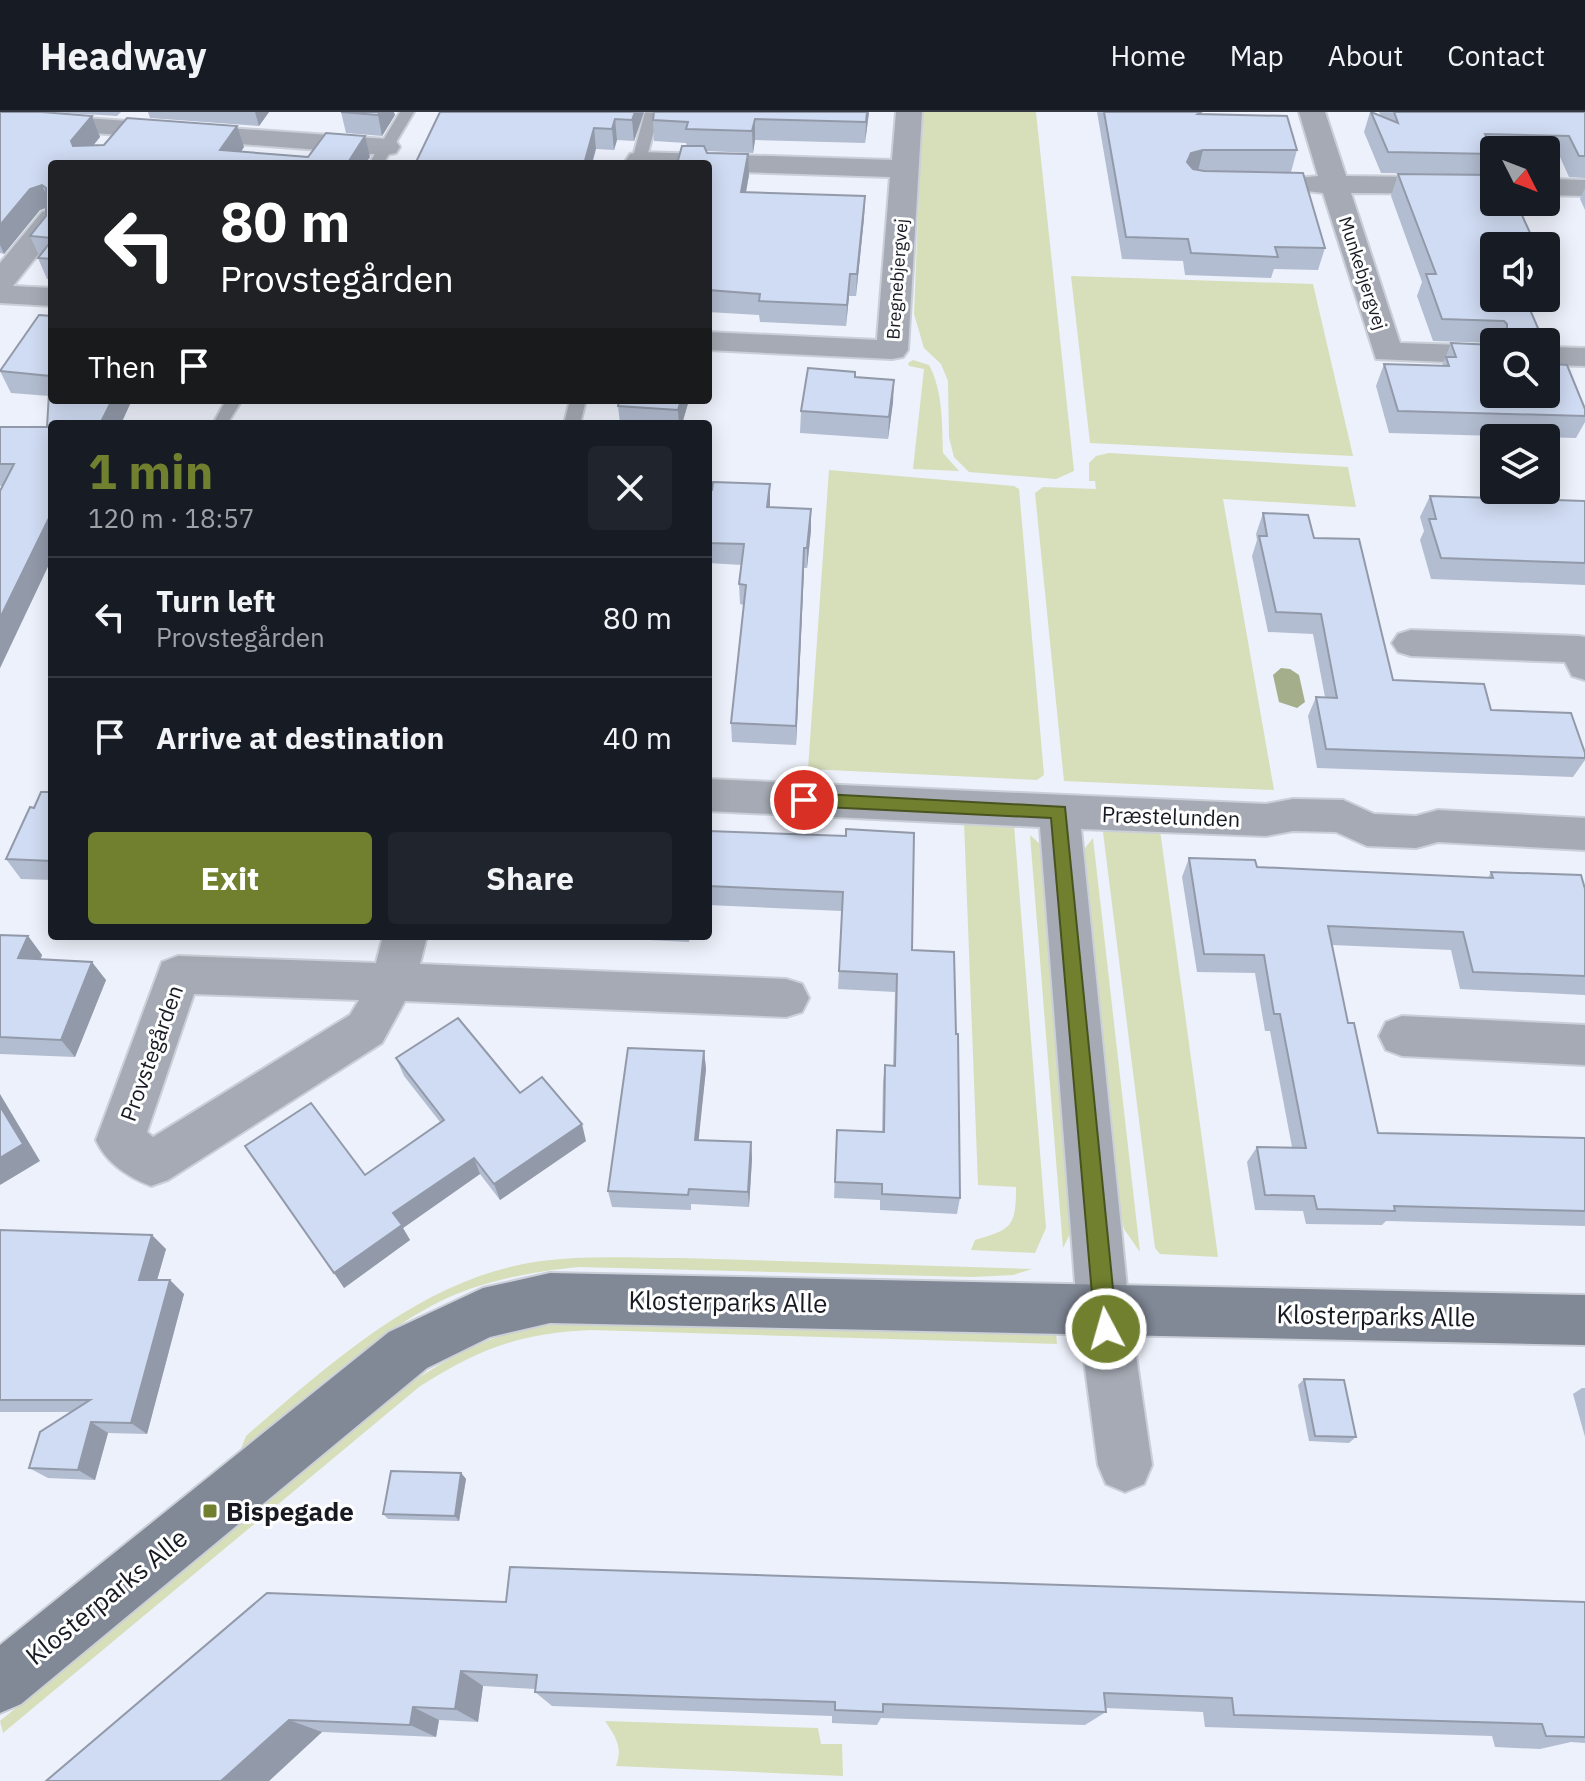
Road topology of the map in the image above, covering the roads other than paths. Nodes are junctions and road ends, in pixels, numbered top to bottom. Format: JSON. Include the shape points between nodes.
{"nodes":[{"id":1,"x":407,"y":112,"type":"edge"},
{"id":2,"x":652,"y":112,"type":"edge"},
{"id":3,"x":909,"y":112,"type":"edge"},
{"id":4,"x":1312,"y":112,"type":"edge"},
{"id":5,"x":0,"y":118,"type":"edge"},
{"id":6,"x":132,"y":120,"type":"edge"},
{"id":7,"x":106,"y":152,"type":"edge"},
{"id":8,"x":381,"y":156,"type":"edge"},
{"id":9,"x":640,"y":160,"type":"edge"},
{"id":10,"x":712,"y":164,"type":"edge"},
{"id":11,"x":905,"y":169,"type":"junction"},
{"id":12,"x":1289,"y":184,"type":"edge"},
{"id":13,"x":1335,"y":185,"type":"junction"},
{"id":14,"x":1480,"y":186,"type":"edge"},
{"id":15,"x":1560,"y":187,"type":"edge"},
{"id":16,"x":1585,"y":188,"type":"edge"},
{"id":17,"x":48,"y":223,"type":"edge"},
{"id":18,"x":0,"y":282,"type":"edge"},
{"id":19,"x":0,"y":294,"type":"edge"},
{"id":20,"x":48,"y":297,"type":"edge"},
{"id":21,"x":712,"y":341,"type":"edge"},
{"id":22,"x":1480,"y":355,"type":"edge"},
{"id":23,"x":1560,"y":356,"type":"edge"},
{"id":24,"x":1585,"y":357,"type":"edge"},
{"id":25,"x":1411,"y":643,"type":"dead end"},
{"id":26,"x":1585,"y":666,"type":"edge"},
{"id":27,"x":712,"y":795,"type":"edge"},
{"id":28,"x":1059,"y":812,"type":"junction"},
{"id":29,"x":1585,"y":834,"type":"edge"},
{"id":30,"x":404,"y":940,"type":"edge"},
{"id":31,"x":393,"y":982,"type":"junction"},
{"id":32,"x":786,"y":998,"type":"dead end"},
{"id":33,"x":1402,"y":1036,"type":"dead end"},
{"id":34,"x":1585,"y":1045,"type":"edge"},
{"id":35,"x":1103,"y":1308,"type":"junction"},
{"id":36,"x":1585,"y":1320,"type":"edge"},
{"id":37,"x":1125,"y":1465,"type":"dead end"},
{"id":38,"x":0,"y":1683,"type":"edge"}],
"edges":[{"from":1,"to":8,"type":"lane"},
{"from":2,"to":9,"type":"lane"},
{"from":3,"to":11,"type":"street","name":"Bregnebjergvej"},
{"from":4,"to":13,"type":"street","name":"Munkebjergvej"},
{"from":5,"to":6,"type":"street"},
{"from":6,"to":7,"type":"street"},
{"from":6,"to":8,"type":"street"},
{"from":10,"to":11,"type":"street"},
{"from":11,"to":21,"type":"street","name":"Bregnebjergvej","via":[[892,350]]},
{"from":12,"to":13,"type":"street","name":"Munkebjergvej"},
{"from":13,"to":14,"type":"street","name":"Munkebjergvej"},
{"from":13,"to":22,"type":"street","name":"Munkebjergvej","via":[[1387,352]]},
{"from":15,"to":16,"type":"street"},
{"from":17,"to":18,"type":"street"},
{"from":19,"to":20,"type":"street"},
{"from":23,"to":24,"type":"street"},
{"from":25,"to":26,"type":"street","via":[[1579,649]]},
{"from":27,"to":28,"type":"street"},
{"from":28,"to":29,"type":"street","name":"Præstelunden","via":[[1266,820],[1343,816],[1367,830],[1416,832],[1438,826]]},
{"from":28,"to":35,"type":"street"},
{"from":30,"to":31,"type":"street","name":"Provstegården"},
{"from":31,"to":31,"type":"street","name":"Provstegården","via":[[178,975],[120,1140],[151,1164],[366,1029]]},
{"from":31,"to":32,"type":"street","name":"Provstegården"},
{"from":33,"to":34,"type":"street"},
{"from":35,"to":36,"type":"street","name":"Klosterparks Alle"},
{"from":35,"to":37,"type":"street"},
{"from":35,"to":38,"type":"street","name":"Klosterparks Alle","via":[[550,1298],[483,1313],[408,1350]]}]}
